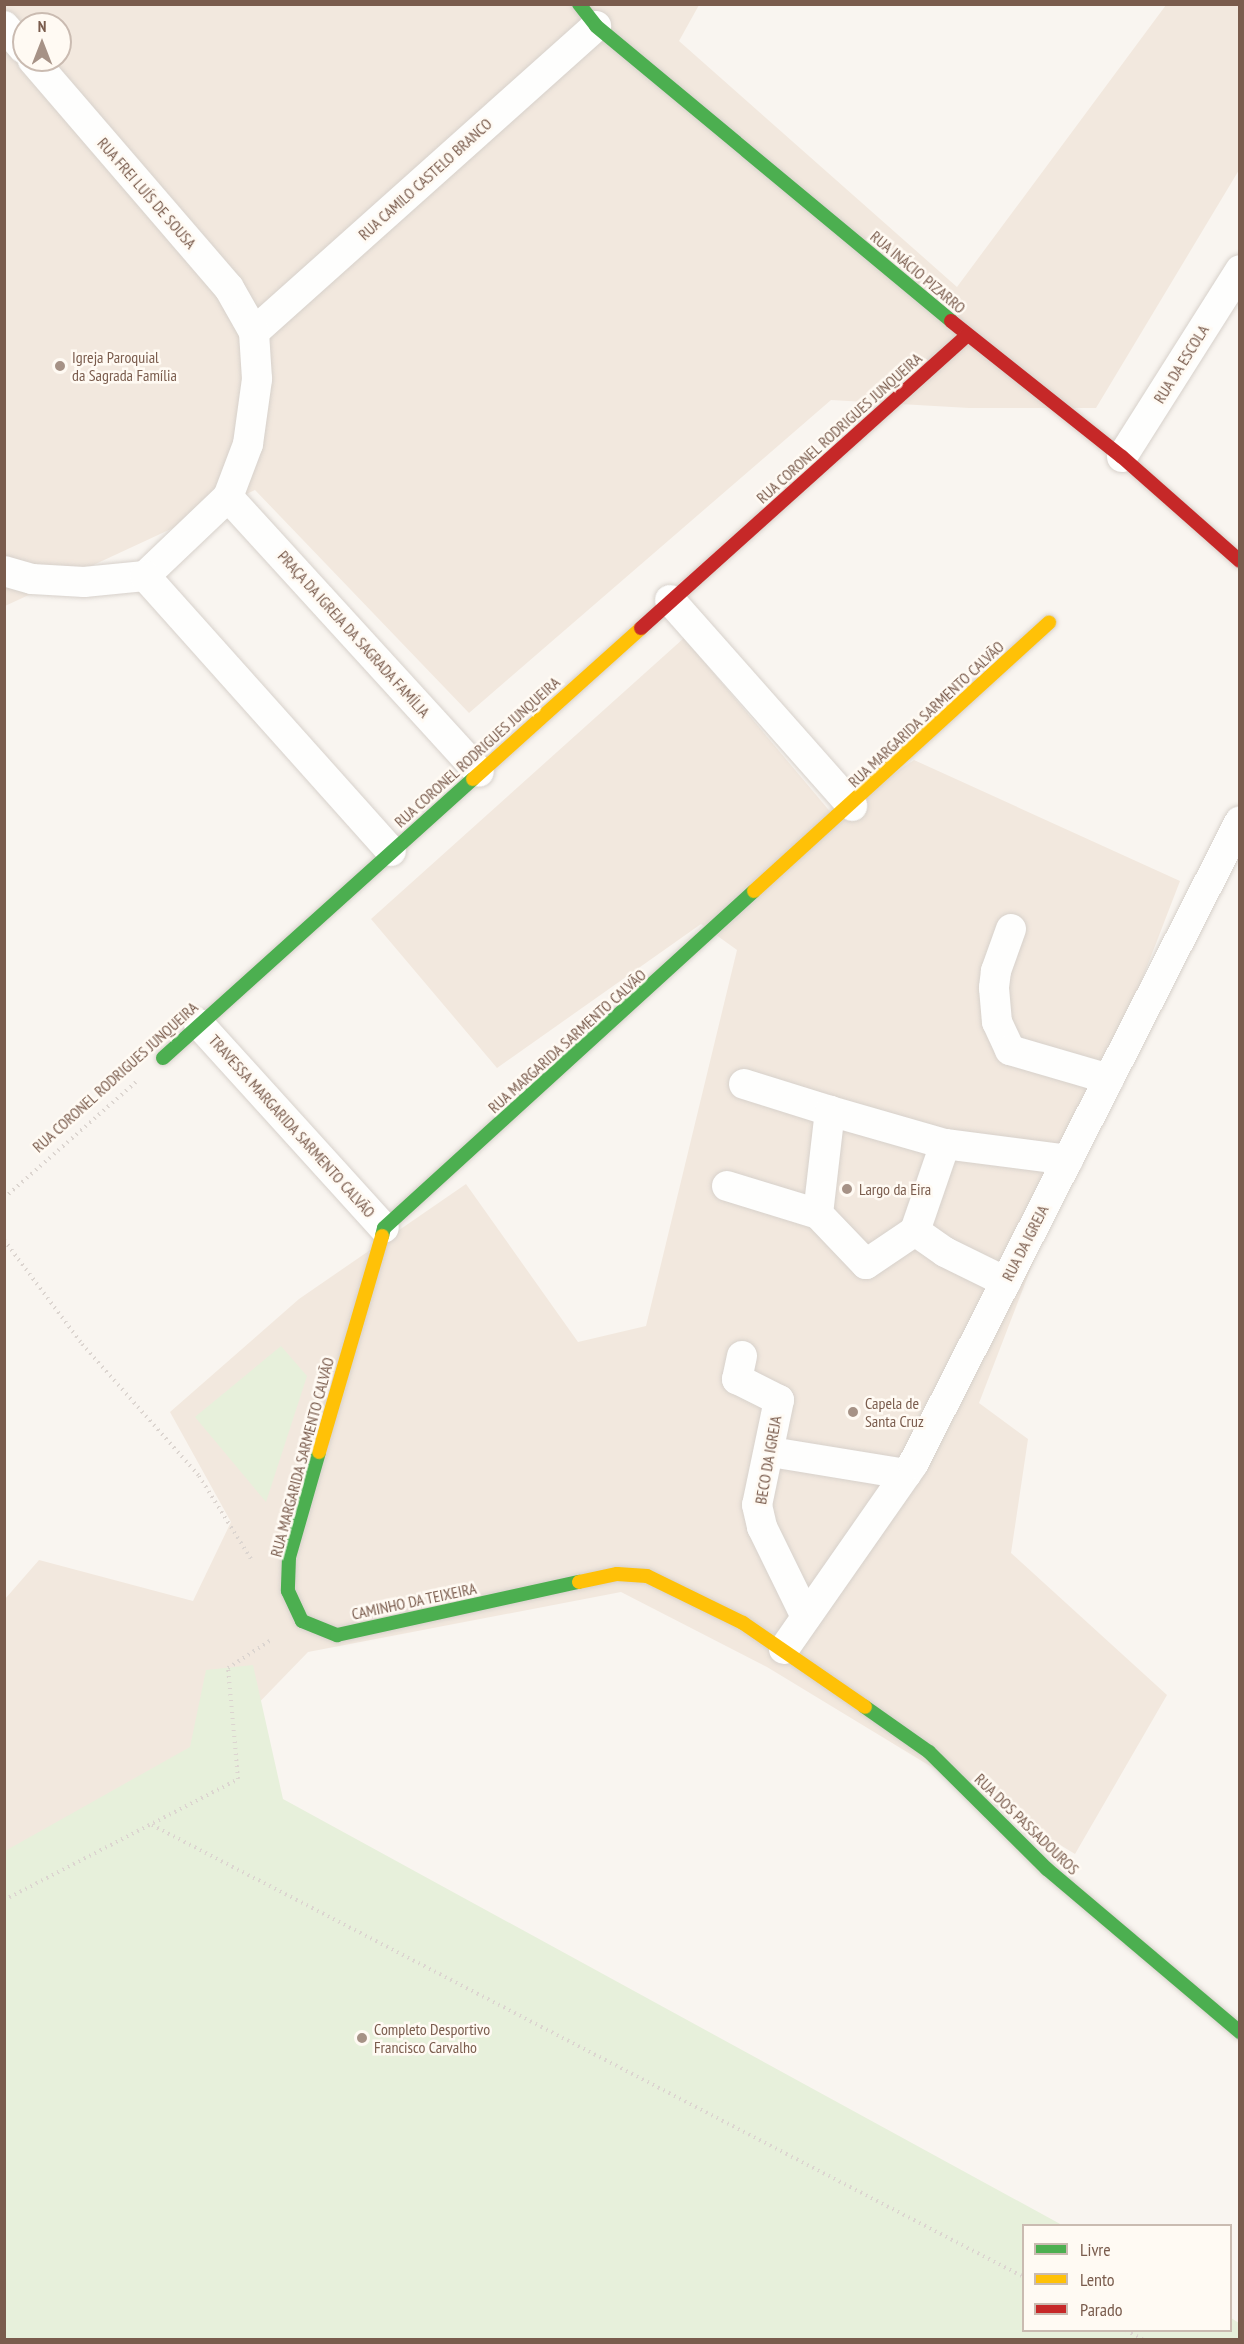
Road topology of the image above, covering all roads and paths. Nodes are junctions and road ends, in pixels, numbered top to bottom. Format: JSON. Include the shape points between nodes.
{"nodes":[{"id":1,"x":588,"y":15,"type":"edge"},
{"id":2,"x":43,"y":72,"type":"edge"},
{"id":3,"x":1239,"y":270,"type":"edge"},
{"id":4,"x":254,"y":332,"type":"junction"},
{"id":5,"x":967,"y":335,"type":"junction"},
{"id":6,"x":1122,"y":457,"type":"junction"},
{"id":7,"x":228,"y":497,"type":"junction"},
{"id":8,"x":1239,"y":561,"type":"edge"},
{"id":9,"x":4,"y":571,"type":"edge"},
{"id":10,"x":145,"y":576,"type":"junction"},
{"id":11,"x":670,"y":600,"type":"junction"},
{"id":12,"x":1049,"y":622,"type":"dead end"},
{"id":13,"x":479,"y":772,"type":"junction"},
{"id":14,"x":852,"y":806,"type":"junction"},
{"id":15,"x":1239,"y":821,"type":"edge"},
{"id":16,"x":391,"y":851,"type":"junction"},
{"id":17,"x":1011,"y":929,"type":"dead end"},
{"id":18,"x":199,"y":1024,"type":"junction"},
{"id":19,"x":164,"y":1058,"type":"joint"},
{"id":20,"x":1109,"y":1079,"type":"junction"},
{"id":21,"x":744,"y":1084,"type":"dead end"},
{"id":22,"x":830,"y":1111,"type":"junction"},
{"id":23,"x":945,"y":1144,"type":"junction"},
{"id":24,"x":1068,"y":1160,"type":"junction"},
{"id":25,"x":727,"y":1186,"type":"dead end"},
{"id":26,"x":4,"y":1198,"type":"edge"},
{"id":27,"x":818,"y":1214,"type":"junction"},
{"id":28,"x":384,"y":1228,"type":"junction"},
{"id":29,"x":915,"y":1231,"type":"junction"},
{"id":30,"x":4,"y":1240,"type":"edge"},
{"id":31,"x":1006,"y":1282,"type":"junction"},
{"id":32,"x":742,"y":1356,"type":"dead end"},
{"id":33,"x":771,"y":1452,"type":"junction"},
{"id":34,"x":906,"y":1474,"type":"junction"},
{"id":35,"x":288,"y":1591,"type":"junction"},
{"id":36,"x":806,"y":1617,"type":"junction"},
{"id":37,"x":302,"y":1621,"type":"junction"},
{"id":38,"x":784,"y":1649,"type":"junction"},
{"id":39,"x":152,"y":1825,"type":"junction"},
{"id":40,"x":4,"y":1900,"type":"edge"},
{"id":41,"x":1239,"y":2032,"type":"edge"},
{"id":42,"x":1022,"y":2276,"type":"edge"},
{"id":43,"x":1128,"y":2332,"type":"edge"},
{"id":44,"x":1143,"y":2340,"type":"edge"}],
"edges":[{"from":1,"to":4,"type":"street","name":"RUA CAMILO CASTELO BRANCO"},
{"from":1,"to":5,"type":"street","name":"RUA INÁCIO PIZARRO"},
{"from":2,"to":4,"type":"street","name":"RUA FREI LUÍS DE SOUSA","via":[[229,288]]},
{"from":3,"to":6,"type":"street","name":"RUA DA ESCOLA"},
{"from":4,"to":7,"type":"street","via":[[257,379],[248,444]]},
{"from":5,"to":6,"type":"street","name":"RUA INÁCIO PIZARRO"},
{"from":5,"to":11,"type":"street","name":"RUA CORONEL RODRIGUES JUNQUEIRA"},
{"from":6,"to":8,"type":"street","name":"RUA INÁCIO PIZARRO"},
{"from":7,"to":10,"type":"street"},
{"from":7,"to":13,"type":"street","name":"PRAÇA DA IGREJA DA SAGRADA FAMÍLIA"},
{"from":9,"to":10,"type":"street","via":[[32,579],[84,582]]},
{"from":10,"to":16,"type":"street"},
{"from":11,"to":13,"type":"street","name":"RUA CORONEL RODRIGUES JUNQUEIRA"},
{"from":11,"to":14,"type":"street"},
{"from":12,"to":14,"type":"street","name":"RUA MARGARIDA SARMENTO CALVÃO"},
{"from":13,"to":16,"type":"street","name":"RUA CORONEL RODRIGUES JUNQUEIRA"},
{"from":14,"to":28,"type":"street","name":"RUA MARGARIDA SARMENTO CALVÃO"},
{"from":15,"to":20,"type":"street","name":"RUA DA IGREJA"},
{"from":16,"to":18,"type":"street","name":"RUA CORONEL RODRIGUES JUNQUEIRA"},
{"from":17,"to":20,"type":"street","via":[[994,988],[997,1022],[1010,1050]]},
{"from":18,"to":19,"type":"street","name":"RUA CORONEL RODRIGUES JUNQUEIRA"},
{"from":18,"to":28,"type":"street","name":"TRAVESSA MARGARIDA SARMENTO CALVÃO"},
{"from":19,"to":26,"type":"path","name":"RUA CORONEL RODRIGUES JUNQUEIRA"},
{"from":20,"to":24,"type":"street","name":"RUA DA IGREJA"},
{"from":21,"to":22,"type":"street"},
{"from":22,"to":23,"type":"street"},
{"from":22,"to":27,"type":"street"},
{"from":23,"to":24,"type":"street"},
{"from":23,"to":29,"type":"street"},
{"from":24,"to":31,"type":"street","name":"RUA DA IGREJA"},
{"from":25,"to":27,"type":"street"},
{"from":27,"to":29,"type":"street","via":[[866,1264]]},
{"from":28,"to":35,"type":"street","name":"RUA MARGARIDA SARMENTO CALVÃO","via":[[289,1557]]},
{"from":29,"to":31,"type":"street","via":[[945,1252]]},
{"from":30,"to":35,"type":"path","via":[[82,1344],[199,1476],[245,1553]]},
{"from":31,"to":34,"type":"street","name":"RUA DA IGREJA"},
{"from":32,"to":33,"type":"street","name":"BECO DA IGREJA","via":[[737,1379],[779,1400]]},
{"from":33,"to":34,"type":"street"},
{"from":33,"to":36,"type":"street","name":"BECO DA IGREJA","via":[[757,1505],[762,1527]]},
{"from":34,"to":36,"type":"street","name":"RUA DA IGREJA"},
{"from":35,"to":37,"type":"street"},
{"from":36,"to":38,"type":"street","name":"RUA DA IGREJA"},
{"from":37,"to":38,"type":"street","name":"CAMINHO DA TEIXEIRA","via":[[337,1635],[617,1574],[647,1576],[743,1623]]},
{"from":37,"to":39,"type":"path","via":[[228,1668],[238,1779]]},
{"from":38,"to":41,"type":"street","name":"RUA DOS PASSADOUROS","via":[[929,1752],[1047,1869]]},
{"from":39,"to":40,"type":"path"},
{"from":39,"to":42,"type":"path"},
{"from":43,"to":44,"type":"path"}]}
